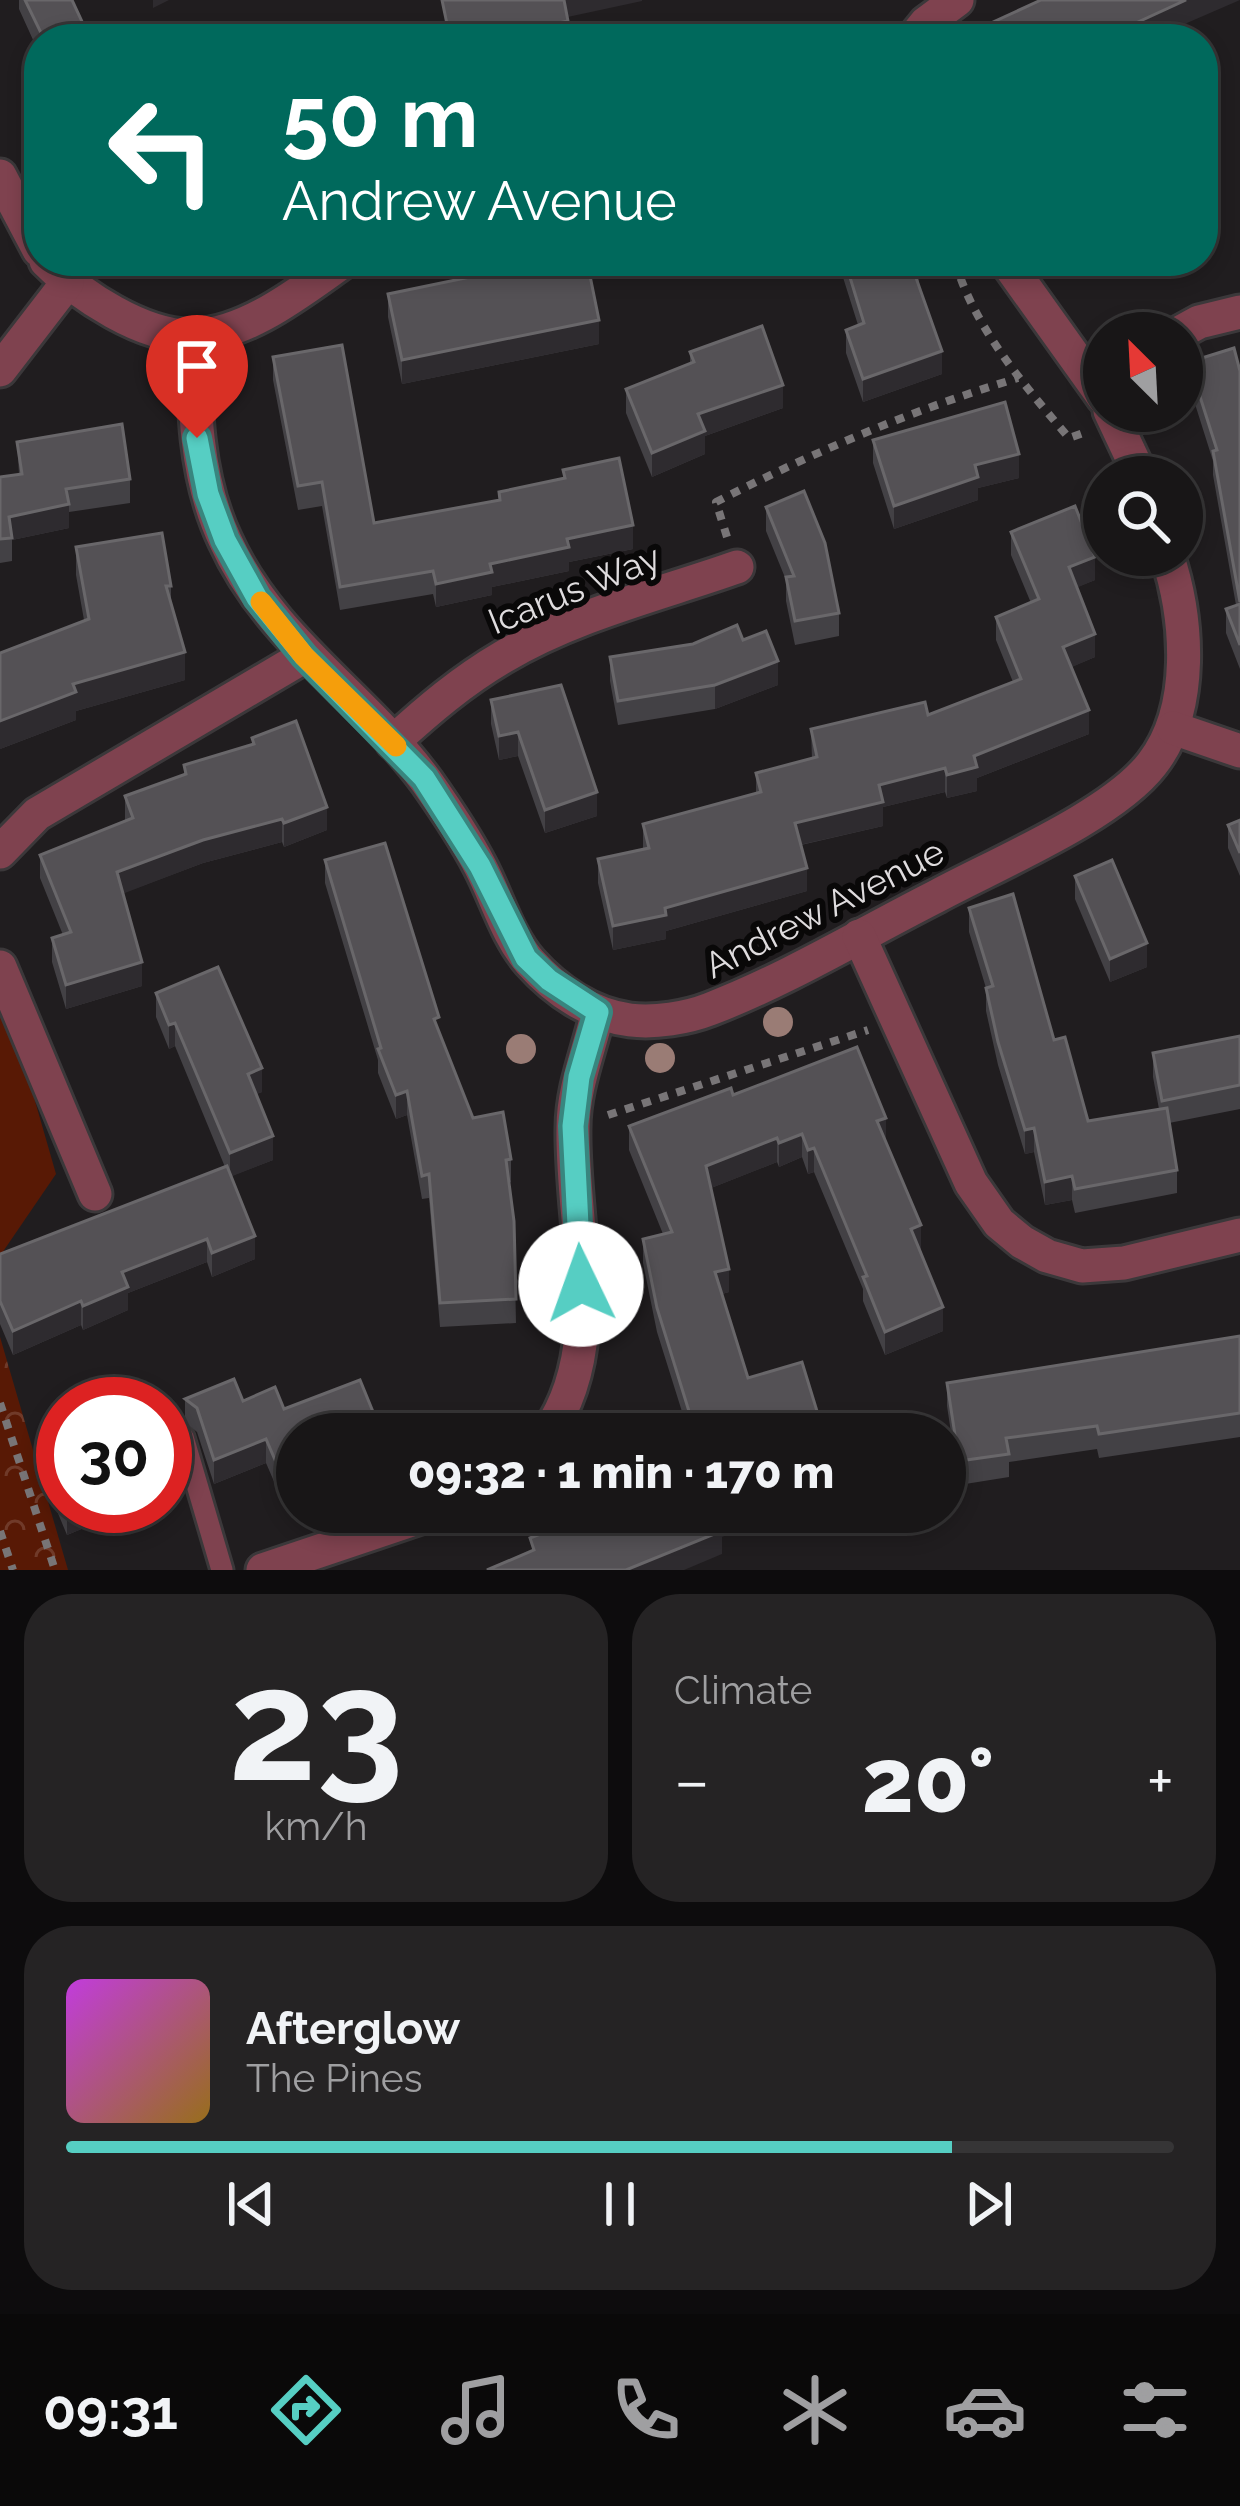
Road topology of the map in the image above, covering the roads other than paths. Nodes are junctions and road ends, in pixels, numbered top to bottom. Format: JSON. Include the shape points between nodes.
{"nodes":[{"id":1,"x":957,"y":0,"type":"edge"},
{"id":2,"x":925,"y":24,"type":"edge"},
{"id":3,"x":0,"y":176,"type":"edge"},
{"id":4,"x":24,"y":222,"type":"edge"},
{"id":5,"x":55,"y":276,"type":"edge"},
{"id":6,"x":62,"y":276,"type":"edge"},
{"id":7,"x":322,"y":276,"type":"edge"},
{"id":8,"x":1017,"y":276,"type":"edge"},
{"id":9,"x":1240,"y":312,"type":"edge"},
{"id":10,"x":1203,"y":321,"type":"edge"},
{"id":11,"x":194,"y":336,"type":"junction"},
{"id":12,"x":1083,"y":366,"type":"edge"},
{"id":13,"x":0,"y":370,"type":"edge"},
{"id":14,"x":737,"y":567,"type":"road end"},
{"id":15,"x":1171,"y":576,"type":"edge"},
{"id":16,"x":304,"y":656,"type":"junction"},
{"id":17,"x":1173,"y":728,"type":"junction"},
{"id":18,"x":393,"y":742,"type":"junction"},
{"id":19,"x":1240,"y":751,"type":"edge"},
{"id":20,"x":0,"y":852,"type":"edge"},
{"id":21,"x":859,"y":936,"type":"junction"},
{"id":22,"x":0,"y":967,"type":"edge"},
{"id":23,"x":598,"y":1012,"type":"junction"},
{"id":24,"x":95,"y":1194,"type":"dead end"},
{"id":25,"x":1240,"y":1235,"type":"edge"},
{"id":26,"x":558,"y":1413,"type":"edge"},
{"id":27,"x":192,"y":1468,"type":"edge"},
{"id":28,"x":373,"y":1533,"type":"edge"},
{"id":29,"x":222,"y":1570,"type":"edge"},
{"id":30,"x":263,"y":1570,"type":"edge"}],
"edges":[{"from":1,"to":2,"type":"street"},
{"from":3,"to":4,"type":"street"},
{"from":5,"to":13,"type":"street"},
{"from":6,"to":11,"type":"street","via":[[112,312]]},
{"from":7,"to":11,"type":"street","via":[[272,309]]},
{"from":8,"to":12,"type":"street"},
{"from":9,"to":10,"type":"street"},
{"from":11,"to":16,"type":"street","name":"Andrew Avenue","via":[[197,438],[208,494],[257,598]]},
{"from":14,"to":18,"type":"street","name":"Icarus Way","via":[[508,654]]},
{"from":15,"to":17,"type":"street","name":"Andrew Avenue","via":[[1184,657]]},
{"from":16,"to":18,"type":"street","name":"Andrew Avenue"},
{"from":16,"to":20,"type":"street","via":[[37,814]]},
{"from":17,"to":19,"type":"street"},
{"from":17,"to":21,"type":"street","name":"Andrew Avenue","via":[[1151,765],[1117,796]]},
{"from":18,"to":23,"type":"street","name":"Andrew Avenue","via":[[455,823],[526,958]]},
{"from":21,"to":23,"type":"street","name":"Andrew Avenue","via":[[706,1011],[632,1021]]},
{"from":21,"to":25,"type":"street","via":[[971,1183],[1022,1242],[1082,1266]]},
{"from":22,"to":24,"type":"street"},
{"from":23,"to":26,"type":"street","via":[[573,1126],[579,1345]]},
{"from":27,"to":29,"type":"lane"},
{"from":28,"to":30,"type":"street"}]}
